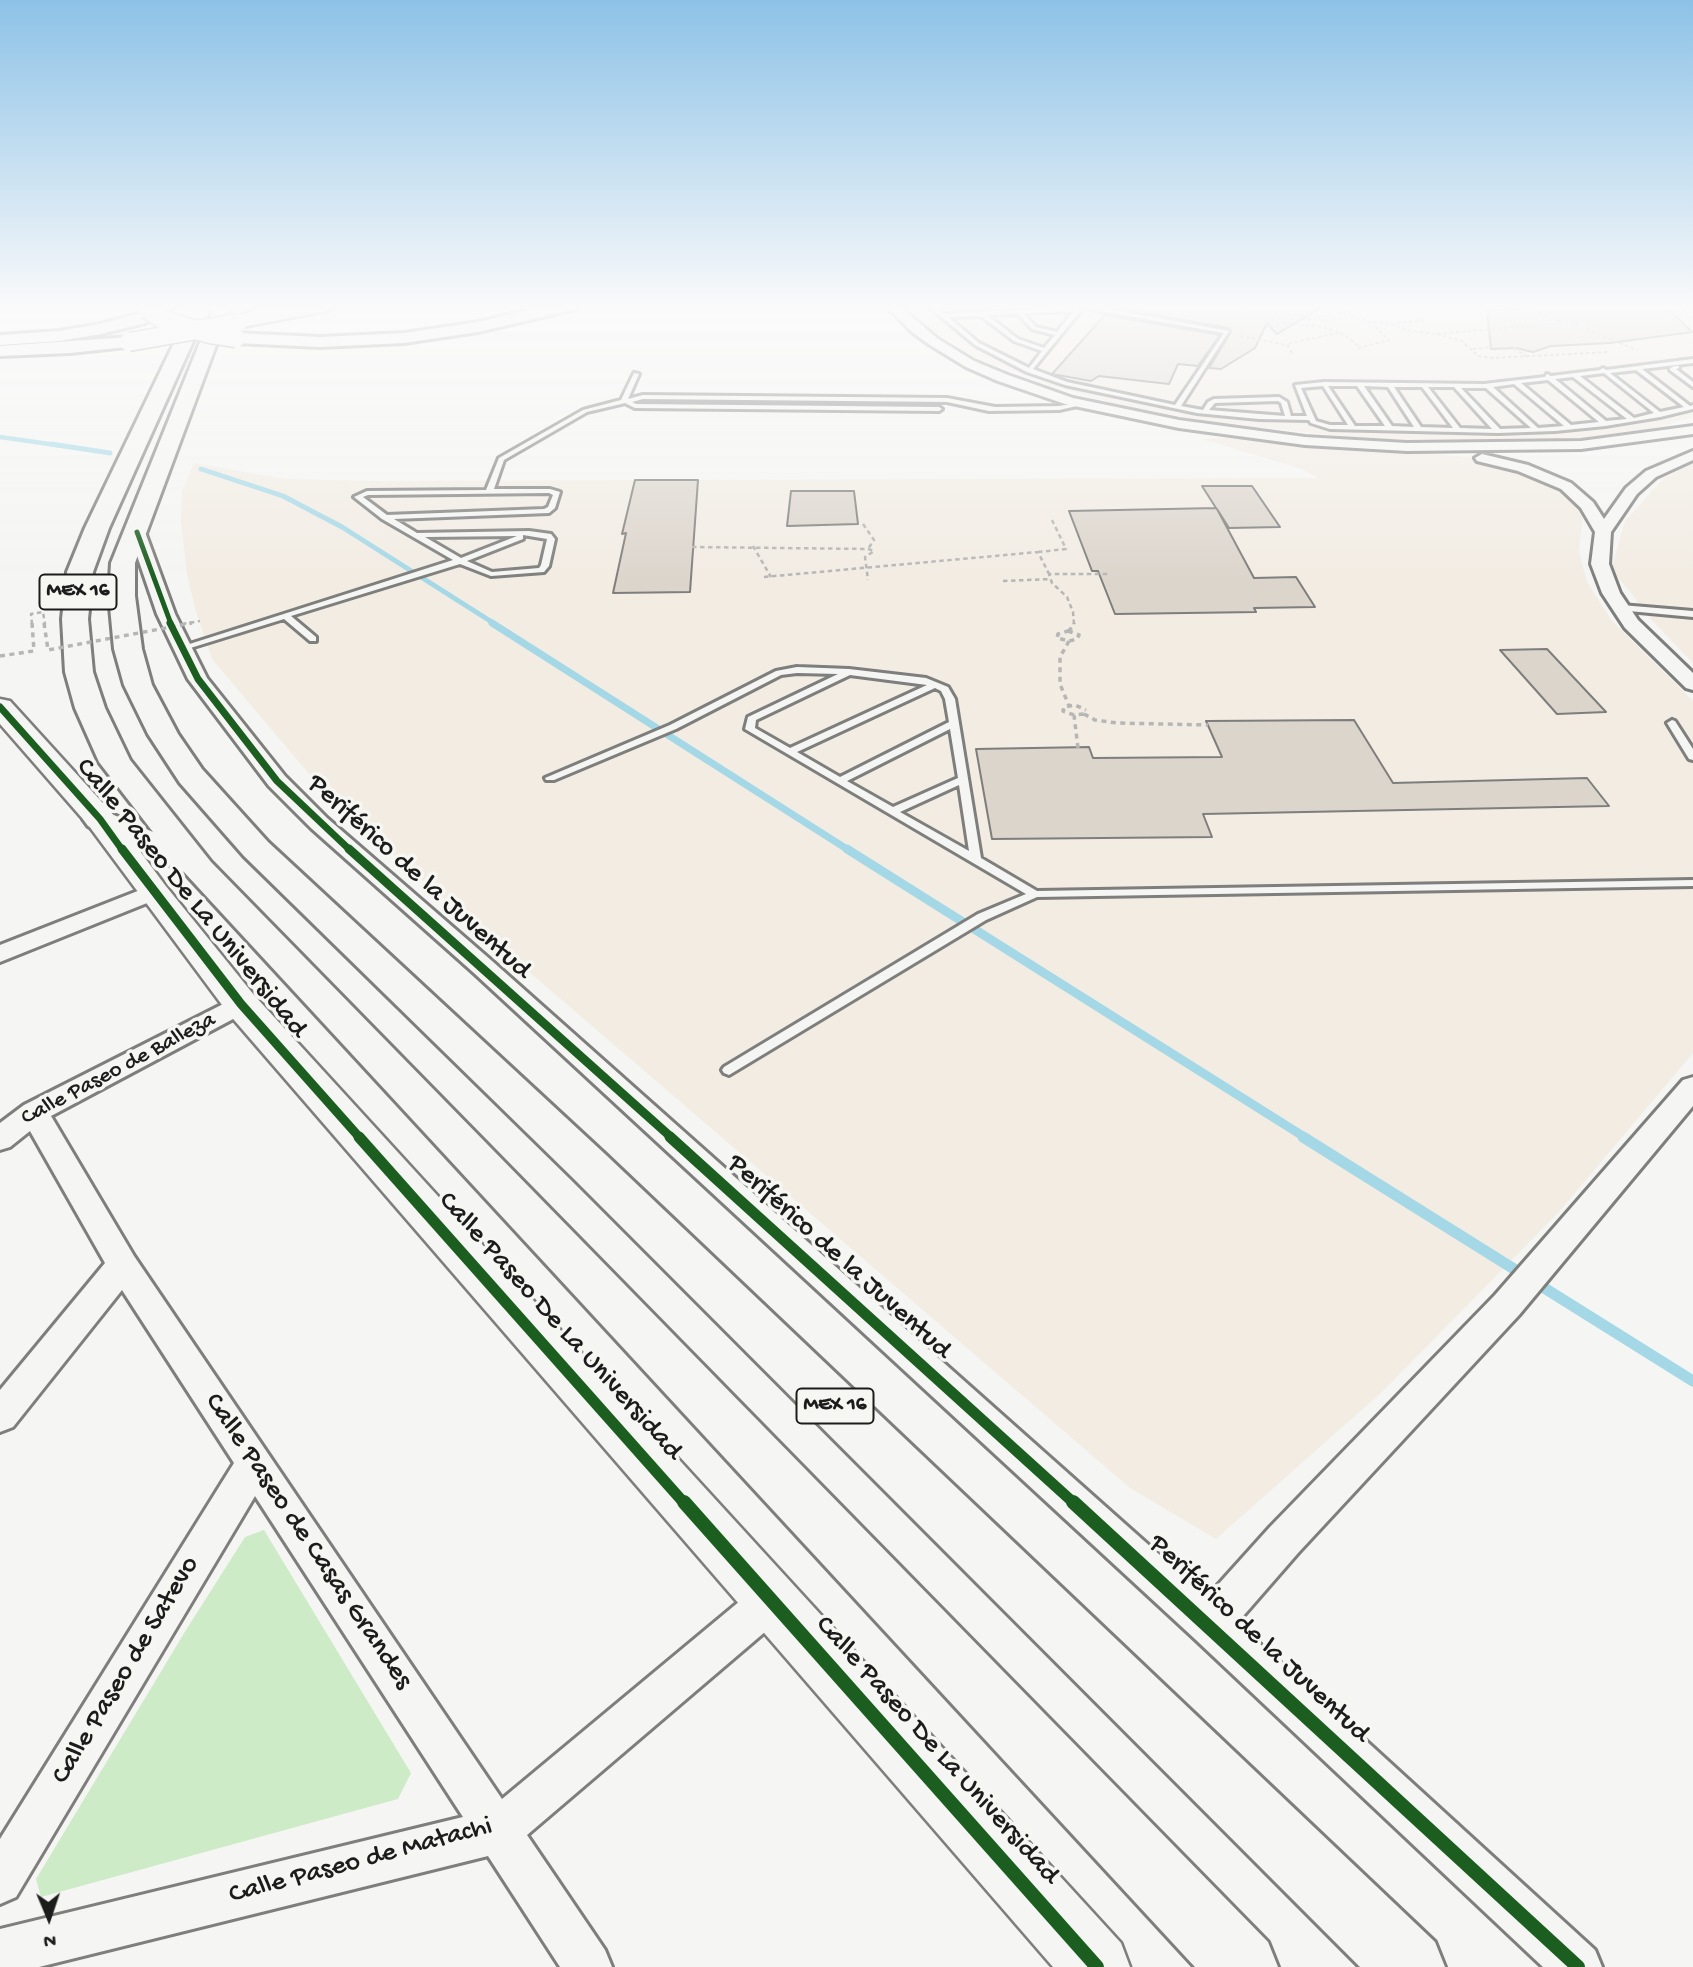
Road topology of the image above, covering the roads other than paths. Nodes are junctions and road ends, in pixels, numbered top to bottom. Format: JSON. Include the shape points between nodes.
{"nodes":[{"id":1,"x":158,"y":397,"type":"edge"},
{"id":2,"x":199,"y":397,"type":"edge"},
{"id":3,"x":625,"y":397,"type":"edge"},
{"id":4,"x":1061,"y":397,"type":"edge"},
{"id":5,"x":1125,"y":397,"type":"edge"},
{"id":6,"x":1185,"y":397,"type":"edge"},
{"id":7,"x":1302,"y":397,"type":"edge"},
{"id":8,"x":1332,"y":397,"type":"edge"},
{"id":9,"x":1368,"y":397,"type":"edge"},
{"id":10,"x":1398,"y":397,"type":"edge"},
{"id":11,"x":1432,"y":397,"type":"edge"},
{"id":12,"x":1466,"y":397,"type":"edge"},
{"id":13,"x":1500,"y":397,"type":"edge"},
{"id":14,"x":1532,"y":397,"type":"edge"},
{"id":15,"x":1572,"y":397,"type":"edge"},
{"id":16,"x":1603,"y":397,"type":"edge"},
{"id":17,"x":1637,"y":397,"type":"edge"},
{"id":18,"x":1677,"y":397,"type":"edge"},
{"id":19,"x":754,"y":398,"type":"junction"},
{"id":20,"x":627,"y":403,"type":"junction"},
{"id":21,"x":1083,"y":404,"type":"junction"},
{"id":22,"x":1178,"y":407,"type":"junction"},
{"id":23,"x":1691,"y":407,"type":"edge"},
{"id":24,"x":810,"y":408,"type":"junction"},
{"id":25,"x":995,"y":409,"type":"junction"},
{"id":26,"x":1205,"y":412,"type":"junction"},
{"id":27,"x":1660,"y":415,"type":"junction"},
{"id":28,"x":1289,"y":418,"type":"junction"},
{"id":29,"x":1311,"y":418,"type":"junction"},
{"id":30,"x":1633,"y":420,"type":"junction"},
{"id":31,"x":1605,"y":424,"type":"junction"},
{"id":32,"x":1353,"y":428,"type":"junction"},
{"id":33,"x":1569,"y":428,"type":"junction"},
{"id":34,"x":1390,"y":429,"type":"junction"},
{"id":35,"x":1419,"y":429,"type":"junction"},
{"id":36,"x":1536,"y":429,"type":"junction"},
{"id":37,"x":1458,"y":430,"type":"junction"},
{"id":38,"x":1693,"y":430,"type":"edge"},
{"id":39,"x":1498,"y":431,"type":"junction"},
{"id":40,"x":1501,"y":454,"type":"junction"},
{"id":41,"x":1693,"y":455,"type":"edge"},
{"id":42,"x":489,"y":492,"type":"junction"},
{"id":43,"x":1577,"y":494,"type":"junction"},
{"id":44,"x":1627,"y":496,"type":"junction"},
{"id":45,"x":384,"y":517,"type":"junction"},
{"id":46,"x":137,"y":532,"type":"junction"},
{"id":47,"x":1603,"y":532,"type":"junction"},
{"id":48,"x":529,"y":533,"type":"junction"},
{"id":49,"x":416,"y":534,"type":"junction"},
{"id":50,"x":460,"y":561,"type":"junction"},
{"id":51,"x":1621,"y":607,"type":"junction"},
{"id":52,"x":1693,"y":614,"type":"edge"},
{"id":53,"x":286,"y":616,"type":"junction"},
{"id":54,"x":313,"y":639,"type":"dead end"},
{"id":55,"x":181,"y":648,"type":"junction"},
{"id":56,"x":849,"y":672,"type":"junction"},
{"id":57,"x":936,"y":684,"type":"junction"},
{"id":58,"x":1693,"y":684,"type":"edge"},
{"id":59,"x":0,"y":707,"type":"edge"},
{"id":60,"x":1672,"y":723,"type":"dead end"},
{"id":61,"x":953,"y":724,"type":"junction"},
{"id":62,"x":673,"y":727,"type":"joint"},
{"id":63,"x":789,"y":751,"type":"junction"},
{"id":64,"x":1693,"y":757,"type":"edge"},
{"id":65,"x":550,"y":778,"type":"dead end"},
{"id":66,"x":962,"y":780,"type":"junction"},
{"id":67,"x":840,"y":781,"type":"junction"},
{"id":68,"x":893,"y":811,"type":"junction"},
{"id":69,"x":100,"y":819,"type":"junction"},
{"id":70,"x":976,"y":858,"type":"junction"},
{"id":71,"x":200,"y":869,"type":"junction"},
{"id":72,"x":1693,"y":883,"type":"edge"},
{"id":73,"x":153,"y":892,"type":"junction"},
{"id":74,"x":1035,"y":894,"type":"junction"},
{"id":75,"x":0,"y":954,"type":"edge"},
{"id":76,"x":241,"y":1004,"type":"junction"},
{"id":77,"x":729,"y":1070,"type":"dead end"},
{"id":78,"x":1693,"y":1087,"type":"edge"},
{"id":79,"x":34,"y":1112,"type":"junction"},
{"id":80,"x":0,"y":1139,"type":"edge"},
{"id":81,"x":122,"y":1265,"type":"junction"},
{"id":82,"x":1539,"y":1269,"type":"joint"},
{"id":83,"x":0,"y":1416,"type":"edge"},
{"id":84,"x":255,"y":1462,"type":"junction"},
{"id":85,"x":772,"y":1600,"type":"junction"},
{"id":86,"x":1209,"y":1625,"type":"junction"},
{"id":87,"x":498,"y":1831,"type":"junction"},
{"id":88,"x":0,"y":1881,"type":"edge"},
{"id":89,"x":0,"y":1953,"type":"edge"},
{"id":90,"x":588,"y":1967,"type":"edge"},
{"id":91,"x":1097,"y":1967,"type":"edge"},
{"id":92,"x":1243,"y":1967,"type":"edge"},
{"id":93,"x":1410,"y":1967,"type":"edge"},
{"id":94,"x":1578,"y":1967,"type":"edge"}],
"edges":[{"from":1,"to":71,"type":"main road","number":"MEX 16","via":[[80,572],[75,619],[79,672],[115,762]]},
{"from":2,"to":46,"type":"main road","number":"MEX 16"},
{"from":3,"to":20,"type":"lane"},
{"from":4,"to":21,"type":"street"},
{"from":5,"to":22,"type":"lane"},
{"from":6,"to":22,"type":"lane"},
{"from":7,"to":29,"type":"lane"},
{"from":8,"to":32,"type":"lane"},
{"from":9,"to":34,"type":"lane"},
{"from":10,"to":35,"type":"lane"},
{"from":11,"to":37,"type":"lane"},
{"from":12,"to":39,"type":"lane"},
{"from":13,"to":36,"type":"lane"},
{"from":14,"to":33,"type":"lane"},
{"from":15,"to":31,"type":"lane"},
{"from":16,"to":30,"type":"lane"},
{"from":17,"to":27,"type":"lane"},
{"from":18,"to":23,"type":"lane"},
{"from":19,"to":20,"type":"lane","via":[[649,397]]},
{"from":19,"to":24,"type":"lane"},
{"from":19,"to":25,"type":"lane","via":[[947,400]]},
{"from":20,"to":24,"type":"lane"},
{"from":20,"to":42,"type":"lane","via":[[585,411],[501,459]]},
{"from":21,"to":25,"type":"lane"},
{"from":21,"to":40,"type":"street","via":[[1268,437]]},
{"from":22,"to":26,"type":"lane"},
{"from":23,"to":27,"type":"lane"},
{"from":24,"to":25,"type":"lane"},
{"from":26,"to":28,"type":"lane"},
{"from":26,"to":28,"type":"lane","via":[[1214,401],[1279,400]]},
{"from":27,"to":30,"type":"lane"},
{"from":28,"to":29,"type":"lane"},
{"from":29,"to":32,"type":"lane","via":[[1322,426]]},
{"from":30,"to":31,"type":"lane"},
{"from":31,"to":33,"type":"lane"},
{"from":32,"to":34,"type":"lane"},
{"from":33,"to":36,"type":"lane"},
{"from":34,"to":35,"type":"lane"},
{"from":35,"to":37,"type":"lane"},
{"from":36,"to":39,"type":"lane"},
{"from":37,"to":39,"type":"lane"},
{"from":38,"to":40,"type":"street"},
{"from":40,"to":43,"type":"street"},
{"from":41,"to":44,"type":"street","via":[[1651,474]]},
{"from":42,"to":45,"type":"lane","via":[[367,493],[358,497]]},
{"from":42,"to":45,"type":"lane","via":[[557,494],[547,511]]},
{"from":43,"to":44,"type":"street","via":[[1603,500]]},
{"from":43,"to":47,"type":"street"},
{"from":44,"to":47,"type":"street"},
{"from":45,"to":49,"type":"lane"},
{"from":46,"to":55,"type":"street","name":"Periférico de la Juventud"},
{"from":46,"to":93,"type":"main road","number":"MEX 16","via":[[123,563],[128,649],[138,685],[191,776],[256,849],[590,1167]]},
{"from":47,"to":51,"type":"street","via":[[1602,573]]},
{"from":48,"to":49,"type":"lane"},
{"from":48,"to":50,"type":"lane"},
{"from":48,"to":50,"type":"lane","via":[[550,538],[541,570],[491,574]]},
{"from":49,"to":50,"type":"lane"},
{"from":50,"to":53,"type":"lane"},
{"from":51,"to":52,"type":"lane"},
{"from":51,"to":58,"type":"street","via":[[1650,645]]},
{"from":53,"to":54,"type":"lane"},
{"from":53,"to":55,"type":"lane"},
{"from":55,"to":86,"type":"street","name":"Periférico de la Juventud","via":[[237,731],[319,823]]},
{"from":56,"to":57,"type":"lane"},
{"from":56,"to":62,"type":"lane","via":[[779,673]]},
{"from":56,"to":63,"type":"lane","via":[[751,719],[750,729]]},
{"from":57,"to":61,"type":"lane","via":[[950,699]]},
{"from":57,"to":63,"type":"lane"},
{"from":59,"to":69,"type":"street","name":"Calle Paseo De La Universidad"},
{"from":60,"to":64,"type":"lane"},
{"from":61,"to":66,"type":"lane"},
{"from":61,"to":67,"type":"lane"},
{"from":62,"to":65,"type":"lane"},
{"from":63,"to":67,"type":"lane"},
{"from":66,"to":68,"type":"lane"},
{"from":66,"to":70,"type":"lane"},
{"from":67,"to":68,"type":"lane"},
{"from":68,"to":70,"type":"lane"},
{"from":69,"to":71,"type":"main road"},
{"from":69,"to":73,"type":"street","name":"Calle Paseo De La Universidad"},
{"from":70,"to":74,"type":"lane"},
{"from":71,"to":92,"type":"main road","number":"MEX 16"},
{"from":72,"to":74,"type":"lane"},
{"from":73,"to":75,"type":"street"},
{"from":73,"to":76,"type":"street","name":"Calle Paseo De La Universidad"},
{"from":74,"to":77,"type":"lane","via":[[982,917]]},
{"from":76,"to":79,"type":"street","name":"Calle Paseo de Balleza"},
{"from":76,"to":85,"type":"street","name":"Calle Paseo De La Universidad"},
{"from":78,"to":82,"type":"street"},
{"from":79,"to":80,"type":"street","name":"Calle Paseo de Balleza"},
{"from":79,"to":81,"type":"street","name":"Calle Paseo de Casas Grandes"},
{"from":81,"to":83,"type":"street"},
{"from":81,"to":84,"type":"street","name":"Calle Paseo de Casas Grandes"},
{"from":82,"to":86,"type":"street"},
{"from":84,"to":87,"type":"street","name":"Calle Paseo de Casas Grandes"},
{"from":84,"to":88,"type":"street","name":"Calle Paseo de Satevo"},
{"from":85,"to":87,"type":"street","name":"Calle Paseo de Matachi"},
{"from":85,"to":91,"type":"street","name":"Calle Paseo De La Universidad"},
{"from":86,"to":94,"type":"street","name":"Periférico de la Juventud"},
{"from":87,"to":89,"type":"street","name":"Calle Paseo de Matachi"},
{"from":87,"to":90,"type":"street","name":"Calle Paseo de Casas Grandes"}]}
